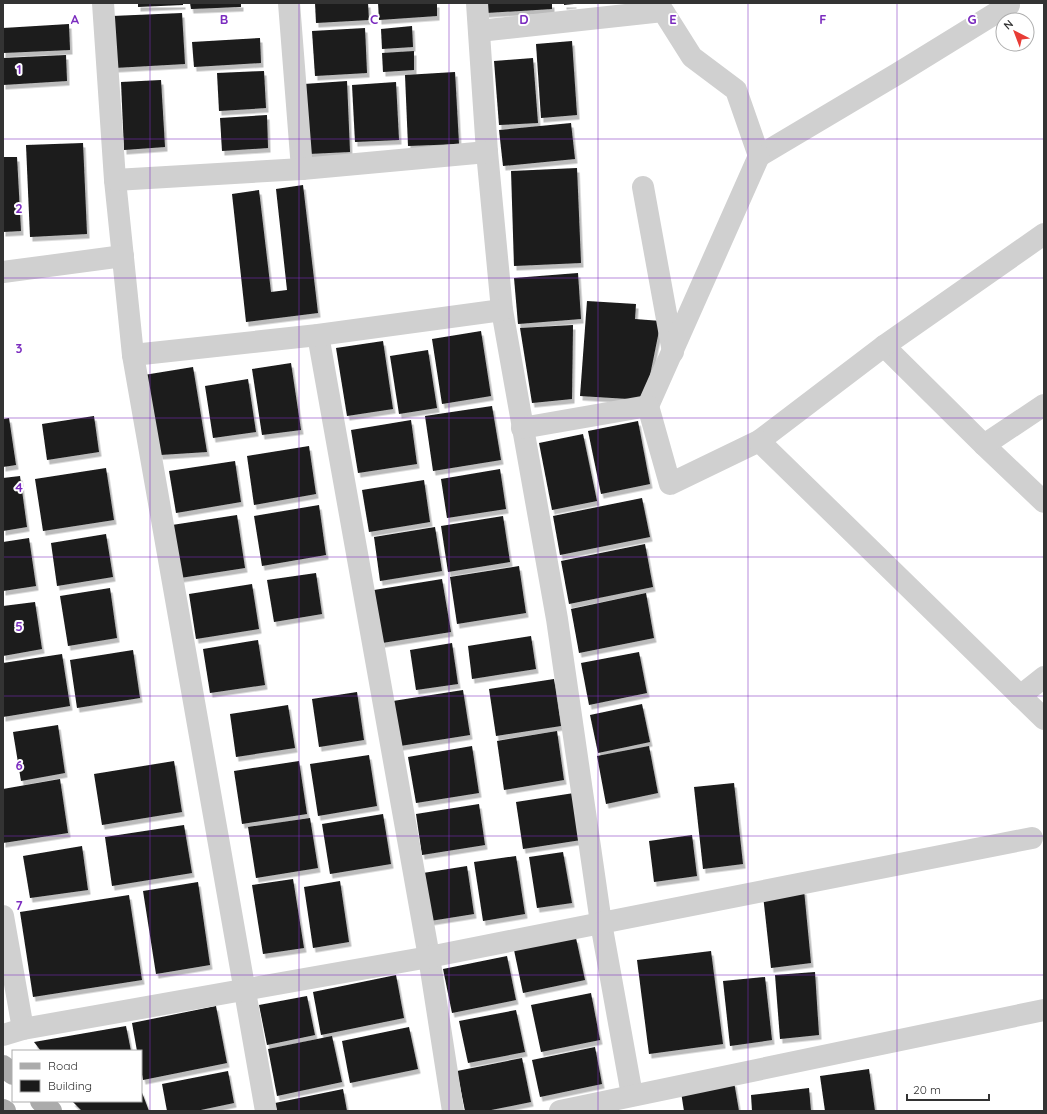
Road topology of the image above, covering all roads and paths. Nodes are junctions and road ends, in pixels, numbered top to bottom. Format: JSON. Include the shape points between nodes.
{"nodes":[{"id":1,"x":103,"y":3,"type":"edge"},
{"id":2,"x":288,"y":3,"type":"edge"},
{"id":3,"x":477,"y":3,"type":"edge"},
{"id":4,"x":1007,"y":3,"type":"edge"},
{"id":5,"x":479,"y":31,"type":"junction"},
{"id":6,"x":487,"y":152,"type":"junction"},
{"id":7,"x":759,"y":156,"type":"junction"},
{"id":8,"x":302,"y":169,"type":"junction"},
{"id":9,"x":115,"y":180,"type":"junction"},
{"id":10,"x":643,"y":187,"type":"dead end"},
{"id":11,"x":1044,"y":234,"type":"edge"},
{"id":12,"x":123,"y":256,"type":"junction"},
{"id":13,"x":3,"y":272,"type":"edge"},
{"id":14,"x":502,"y":310,"type":"junction"},
{"id":15,"x":318,"y":335,"type":"junction"},
{"id":16,"x":884,"y":346,"type":"junction"},
{"id":17,"x":673,"y":352,"type":"junction"},
{"id":18,"x":133,"y":355,"type":"junction"},
{"id":19,"x":1044,"y":405,"type":"edge"},
{"id":20,"x":648,"y":406,"type":"junction"},
{"id":21,"x":522,"y":428,"type":"junction"},
{"id":22,"x":759,"y":441,"type":"junction"},
{"id":23,"x":984,"y":445,"type":"junction"},
{"id":24,"x":1044,"y":502,"type":"edge"},
{"id":25,"x":1044,"y":677,"type":"edge"},
{"id":26,"x":1020,"y":696,"type":"junction"},
{"id":27,"x":1044,"y":719,"type":"edge"},
{"id":28,"x":1032,"y":838,"type":"dead end"},
{"id":29,"x":3,"y":916,"type":"edge"},
{"id":30,"x":601,"y":923,"type":"junction"},
{"id":31,"x":429,"y":957,"type":"junction"},
{"id":32,"x":245,"y":990,"type":"junction"},
{"id":33,"x":1044,"y":1010,"type":"edge"},
{"id":34,"x":13,"y":1032,"type":"edge"},
{"id":35,"x":3,"y":1066,"type":"edge"},
{"id":36,"x":12,"y":1073,"type":"edge"},
{"id":37,"x":632,"y":1095,"type":"junction"},
{"id":38,"x":42,"y":1102,"type":"edge"},
{"id":39,"x":51,"y":1111,"type":"edge"},
{"id":40,"x":266,"y":1111,"type":"edge"},
{"id":41,"x":453,"y":1111,"type":"edge"},
{"id":42,"x":560,"y":1111,"type":"edge"}],
"edges":[{"from":1,"to":9,"type":"street"},
{"from":2,"to":8,"type":"street"},
{"from":3,"to":5,"type":"street"},
{"from":4,"to":7,"type":"street","via":[[1008,5],[897,74]]},
{"from":5,"to":6,"type":"street"},
{"from":5,"to":7,"type":"street","via":[[663,11],[692,57],[736,90]]},
{"from":6,"to":8,"type":"street"},
{"from":6,"to":14,"type":"street"},
{"from":7,"to":17,"type":"street"},
{"from":8,"to":9,"type":"street"},
{"from":9,"to":12,"type":"street"},
{"from":10,"to":17,"type":"street"},
{"from":11,"to":16,"type":"street"},
{"from":12,"to":13,"type":"street"},
{"from":12,"to":18,"type":"street"},
{"from":14,"to":15,"type":"street"},
{"from":14,"to":21,"type":"street"},
{"from":15,"to":18,"type":"street"},
{"from":15,"to":31,"type":"street"},
{"from":16,"to":22,"type":"street"},
{"from":16,"to":23,"type":"street"},
{"from":17,"to":20,"type":"street"},
{"from":18,"to":32,"type":"street"},
{"from":19,"to":23,"type":"street"},
{"from":20,"to":21,"type":"street"},
{"from":20,"to":22,"type":"street","via":[[670,484]]},
{"from":21,"to":30,"type":"street","via":[[557,619]]},
{"from":22,"to":26,"type":"street"},
{"from":23,"to":24,"type":"street"},
{"from":25,"to":26,"type":"street"},
{"from":26,"to":27,"type":"street"},
{"from":28,"to":30,"type":"street"},
{"from":29,"to":34,"type":"street"},
{"from":30,"to":31,"type":"street"},
{"from":30,"to":37,"type":"street"},
{"from":31,"to":32,"type":"street"},
{"from":31,"to":41,"type":"street"},
{"from":32,"to":34,"type":"street"},
{"from":32,"to":40,"type":"street"},
{"from":33,"to":37,"type":"street"},
{"from":35,"to":36,"type":"main road"},
{"from":37,"to":42,"type":"street"},
{"from":38,"to":39,"type":"main road"}]}
